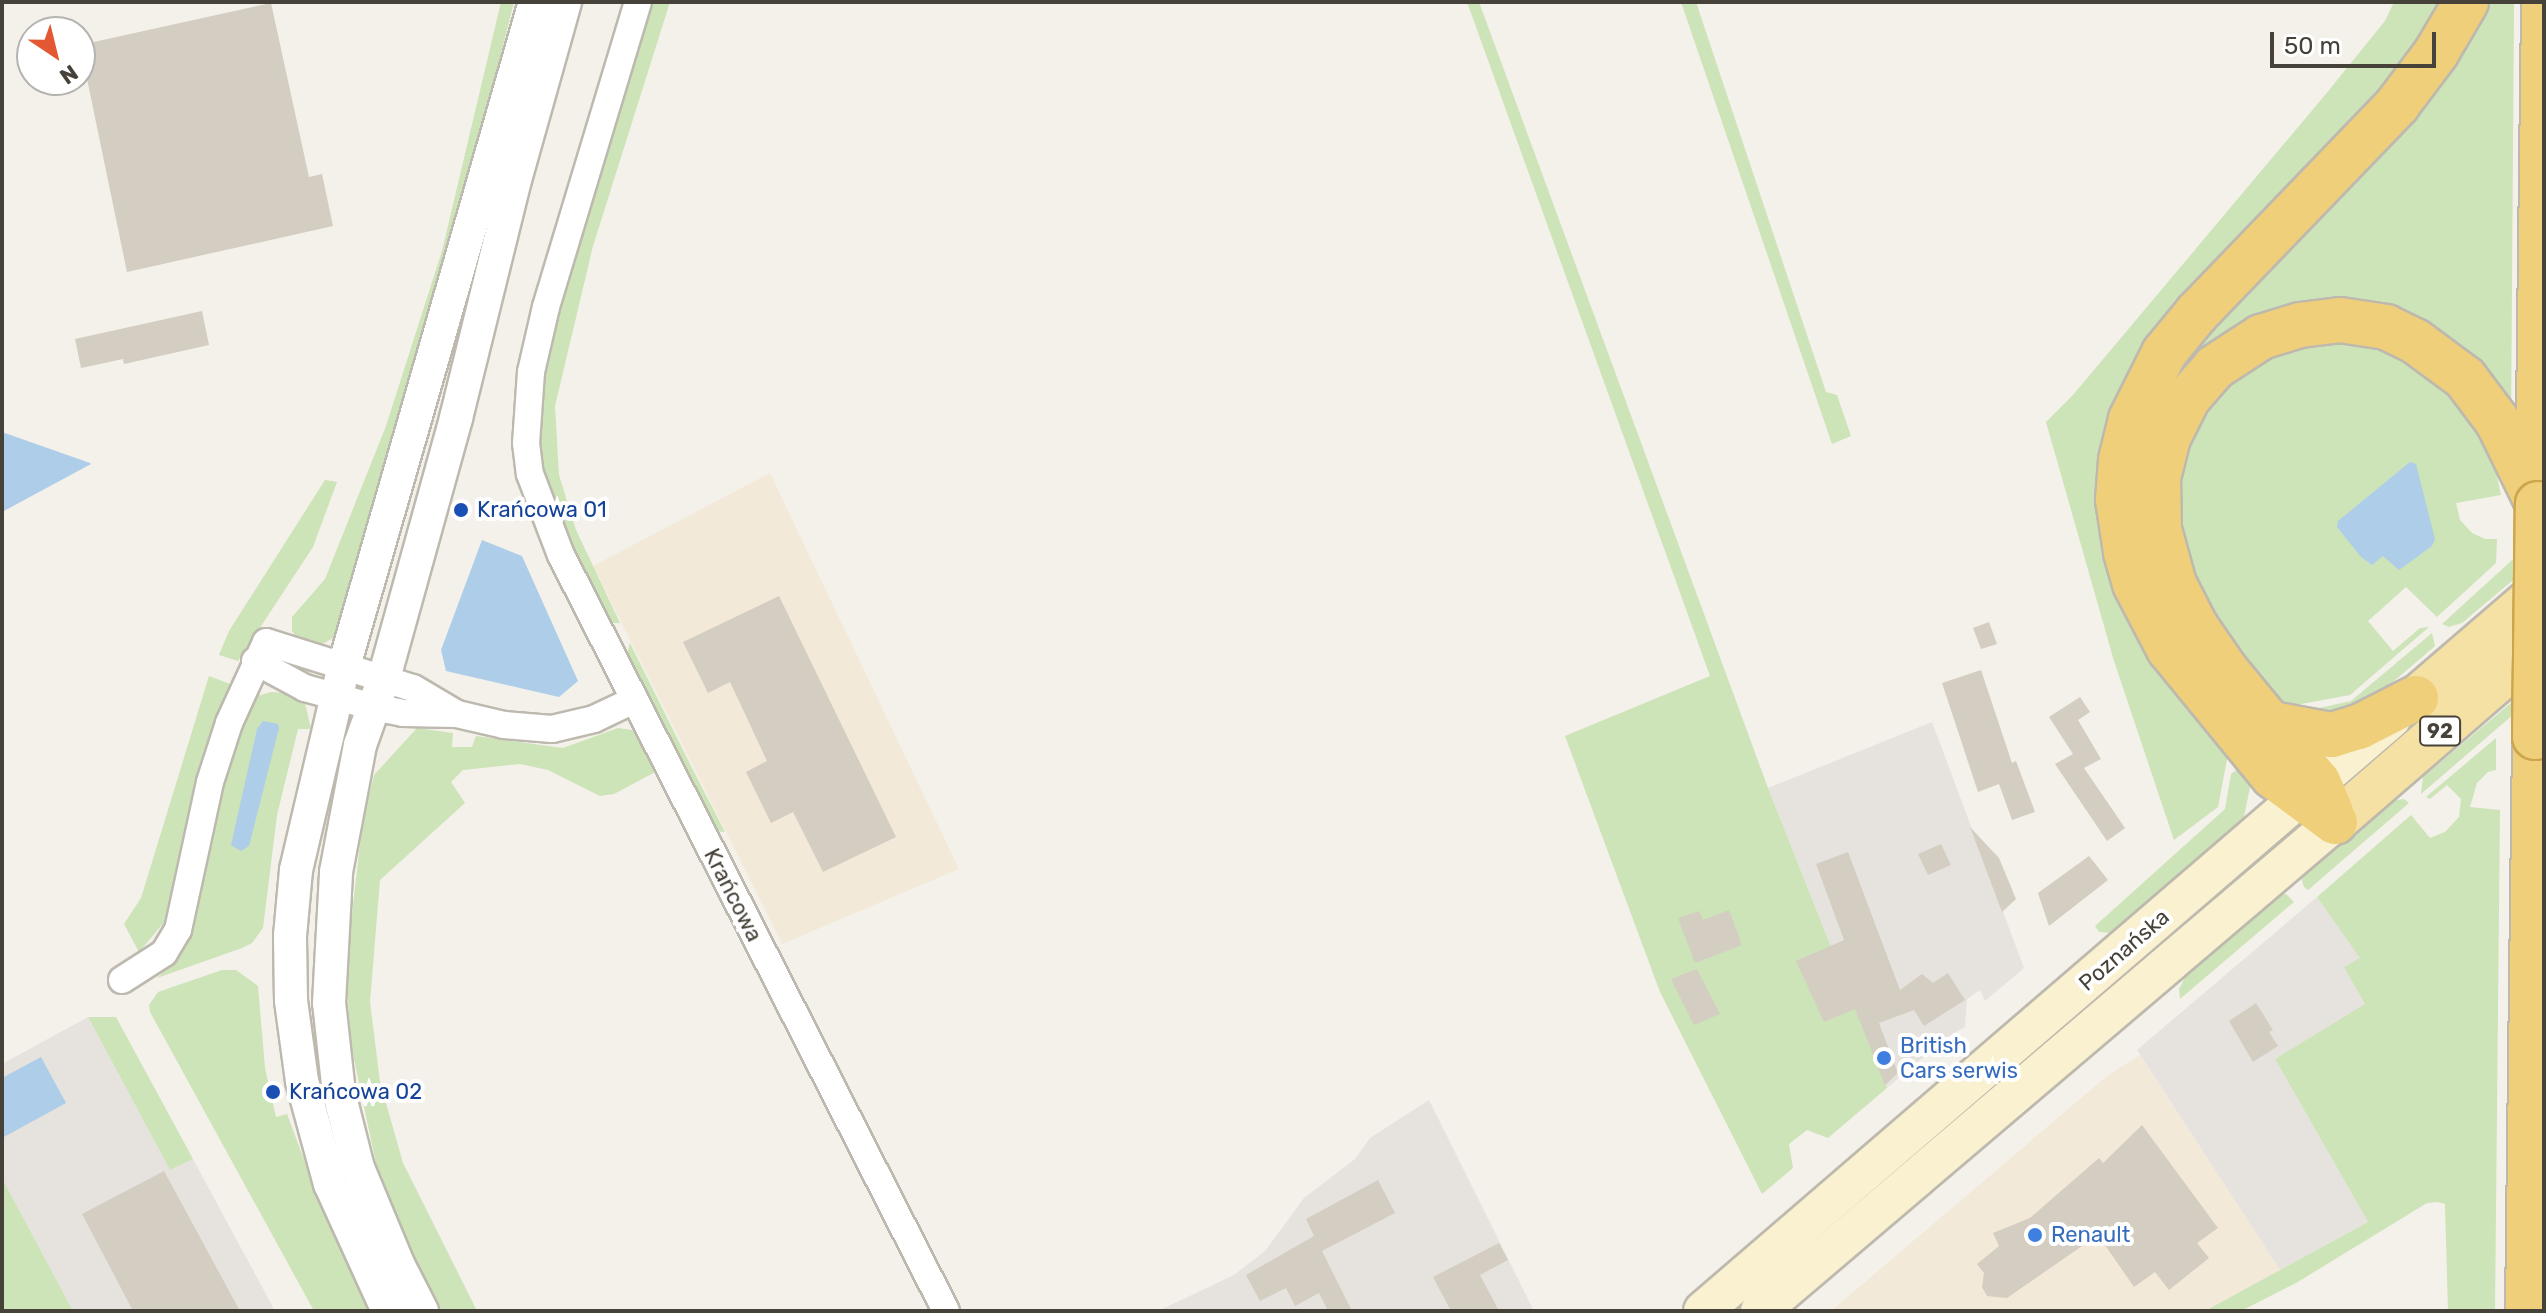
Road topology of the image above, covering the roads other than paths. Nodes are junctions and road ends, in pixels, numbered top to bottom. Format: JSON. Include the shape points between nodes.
{"nodes":[{"id":1,"x":535,"y":2,"type":"edge"},
{"id":2,"x":565,"y":2,"type":"edge"},
{"id":3,"x":638,"y":2,"type":"edge"},
{"id":4,"x":2466,"y":2,"type":"edge"},
{"id":5,"x":2544,"y":2,"type":"edge"},
{"id":6,"x":2538,"y":504,"type":"junction"},
{"id":7,"x":2544,"y":588,"type":"edge"},
{"id":8,"x":2544,"y":641,"type":"edge"},
{"id":9,"x":260,"y":652,"type":"junction"},
{"id":10,"x":344,"y":666,"type":"junction"},
{"id":11,"x":379,"y":692,"type":"junction"},
{"id":12,"x":335,"y":697,"type":"junction"},
{"id":13,"x":2416,"y":698,"type":"junction"},
{"id":14,"x":634,"y":700,"type":"junction"},
{"id":15,"x":2273,"y":724,"type":"junction"},
{"id":16,"x":2309,"y":790,"type":"junction"},
{"id":17,"x":2335,"y":822,"type":"junction"},
{"id":18,"x":122,"y":980,"type":"dead end"},
{"id":19,"x":388,"y":1311,"type":"edge"},
{"id":20,"x":422,"y":1311,"type":"edge"},
{"id":21,"x":946,"y":1311,"type":"edge"},
{"id":22,"x":1703,"y":1311,"type":"edge"},
{"id":23,"x":1760,"y":1311,"type":"edge"},
{"id":24,"x":2528,"y":1311,"type":"edge"}],
"edges":[{"from":1,"to":10,"type":"street"},
{"from":2,"to":11,"type":"street"},
{"from":3,"to":14,"type":"street","name":"Krańcowa","via":[[534,359],[526,443],[530,474],[561,555]]},
{"from":4,"to":16,"type":"highway","via":[[2397,105],[2164,353],[2131,419],[2121,460],[2118,500],[2126,552],[2149,615],[2193,680],[2273,776]]},
{"from":5,"to":6,"type":"highway"},
{"from":6,"to":15,"type":"highway","via":[[2498,422],[2465,378],[2386,327],[2340,320],[2300,325],[2261,337],[2215,367],[2188,398],[2168,438],[2158,478],[2159,529],[2174,584],[2196,627]]},
{"from":6,"to":24,"type":"highway","bridge":true},
{"from":7,"to":13,"type":"main road","name":"Poznańska","number":"92"},
{"from":8,"to":17,"type":"main road","name":"Poznańska","number":"92"},
{"from":9,"to":10,"type":"street"},
{"from":9,"to":12,"type":"street","via":[[296,684]]},
{"from":9,"to":18,"type":"street","via":[[210,782],[178,930],[164,953]]},
{"from":10,"to":11,"type":"street"},
{"from":10,"to":12,"type":"street"},
{"from":11,"to":12,"type":"street"},
{"from":11,"to":14,"type":"street","via":[[435,698],[457,714],[504,725],[552,729],[594,719]]},
{"from":11,"to":20,"type":"street","via":[[357,755],[336,872],[329,942],[332,1053],[358,1168]]},
{"from":12,"to":19,"type":"street","via":[[296,870],[291,1001],[302,1081],[330,1184]]},
{"from":13,"to":15,"type":"highway","via":[[2332,735]]},
{"from":13,"to":16,"type":"main road","name":"Poznańska"},
{"from":14,"to":21,"type":"street","name":"Krańcowa"},
{"from":15,"to":16,"type":"highway"},
{"from":16,"to":17,"type":"highway"},
{"from":16,"to":22,"type":"main road","name":"Poznańska"},
{"from":17,"to":23,"type":"main road","name":"Poznańska"}]}
